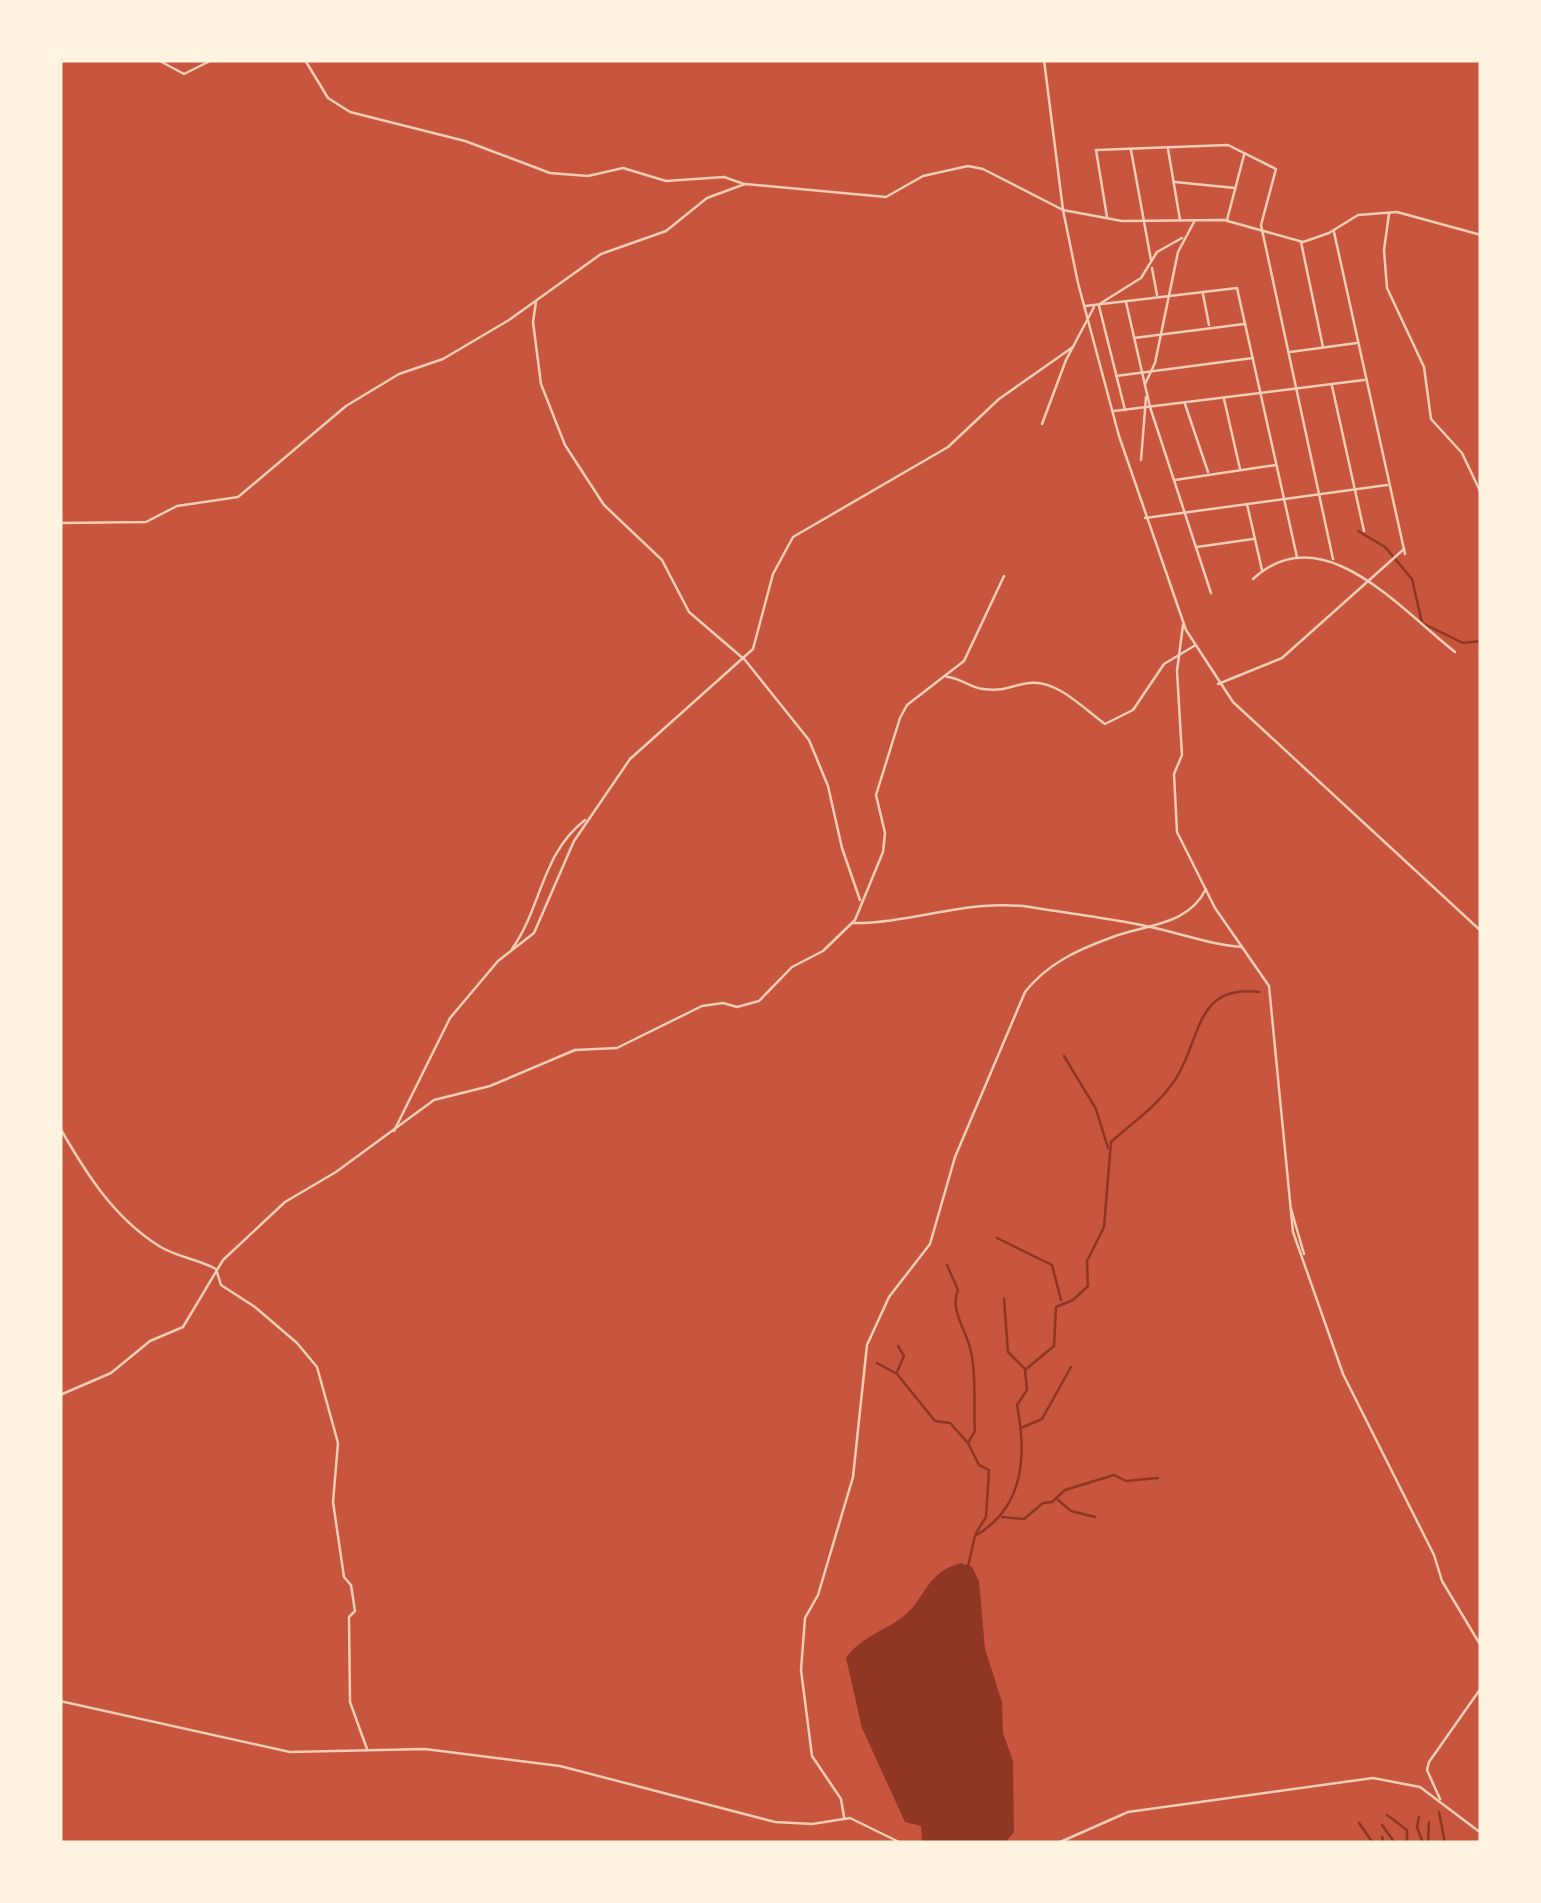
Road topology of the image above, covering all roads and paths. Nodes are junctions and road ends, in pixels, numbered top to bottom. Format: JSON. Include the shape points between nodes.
{"nodes":[{"id":1,"x":158,"y":60,"type":"edge"},
{"id":2,"x":212,"y":60,"type":"edge"},
{"id":3,"x":305,"y":60,"type":"edge"},
{"id":4,"x":1044,"y":60,"type":"edge"},
{"id":5,"x":1168,"y":147,"type":"junction"},
{"id":6,"x":1131,"y":149,"type":"junction"},
{"id":7,"x":1244,"y":153,"type":"junction"},
{"id":8,"x":1174,"y":182,"type":"junction"},
{"id":9,"x":746,"y":184,"type":"junction"},
{"id":10,"x":1235,"y":188,"type":"junction"},
{"id":11,"x":1063,"y":210,"type":"junction"},
{"id":12,"x":1390,"y":212,"type":"junction"},
{"id":13,"x":1107,"y":219,"type":"junction"},
{"id":14,"x":1226,"y":221,"type":"junction"},
{"id":15,"x":1144,"y":222,"type":"junction"},
{"id":16,"x":1180,"y":222,"type":"junction"},
{"id":17,"x":1194,"y":222,"type":"junction"},
{"id":18,"x":1334,"y":231,"type":"junction"},
{"id":19,"x":1263,"y":233,"type":"junction"},
{"id":20,"x":1481,"y":235,"type":"edge"},
{"id":21,"x":1184,"y":236,"type":"junction"},
{"id":22,"x":1301,"y":242,"type":"junction"},
{"id":23,"x":1151,"y":262,"type":"junction"},
{"id":24,"x":1203,"y":292,"type":"junction"},
{"id":25,"x":1170,"y":296,"type":"junction"},
{"id":26,"x":1158,"y":298,"type":"junction"},
{"id":27,"x":537,"y":300,"type":"junction"},
{"id":28,"x":1125,"y":301,"type":"junction"},
{"id":29,"x":1098,"y":304,"type":"junction"},
{"id":30,"x":1085,"y":306,"type":"junction"},
{"id":31,"x":1087,"y":315,"type":"junction"},
{"id":32,"x":1245,"y":323,"type":"junction"},
{"id":33,"x":1209,"y":328,"type":"junction"},
{"id":34,"x":1162,"y":334,"type":"junction"},
{"id":35,"x":1134,"y":338,"type":"junction"},
{"id":36,"x":1358,"y":343,"type":"junction"},
{"id":37,"x":1074,"y":347,"type":"junction"},
{"id":38,"x":1323,"y":348,"type":"junction"},
{"id":39,"x":1288,"y":352,"type":"junction"},
{"id":40,"x":1253,"y":358,"type":"junction"},
{"id":41,"x":1142,"y":372,"type":"junction"},
{"id":42,"x":1148,"y":372,"type":"junction"},
{"id":43,"x":1116,"y":376,"type":"junction"},
{"id":44,"x":1366,"y":380,"type":"junction"},
{"id":45,"x":1332,"y":384,"type":"junction"},
{"id":46,"x":1146,"y":389,"type":"junction"},
{"id":47,"x":1296,"y":389,"type":"junction"},
{"id":48,"x":1260,"y":393,"type":"junction"},
{"id":49,"x":1224,"y":398,"type":"junction"},
{"id":50,"x":1185,"y":402,"type":"junction"},
{"id":51,"x":1147,"y":407,"type":"junction"},
{"id":52,"x":1125,"y":410,"type":"junction"},
{"id":53,"x":1112,"y":412,"type":"junction"},
{"id":54,"x":1042,"y":424,"type":"dead end"},
{"id":55,"x":1141,"y":460,"type":"dead end"},
{"id":56,"x":1277,"y":465,"type":"junction"},
{"id":57,"x":1240,"y":470,"type":"junction"},
{"id":58,"x":1209,"y":475,"type":"junction"},
{"id":59,"x":1174,"y":480,"type":"junction"},
{"id":60,"x":1389,"y":484,"type":"junction"},
{"id":61,"x":1354,"y":489,"type":"junction"},
{"id":62,"x":1481,"y":493,"type":"edge"},
{"id":63,"x":1318,"y":494,"type":"junction"},
{"id":64,"x":1284,"y":499,"type":"junction"},
{"id":65,"x":1247,"y":504,"type":"junction"},
{"id":66,"x":1185,"y":513,"type":"junction"},
{"id":67,"x":1146,"y":518,"type":"junction"},
{"id":68,"x":60,"y":523,"type":"edge"},
{"id":69,"x":1364,"y":531,"type":"dead end"},
{"id":70,"x":1255,"y":539,"type":"junction"},
{"id":71,"x":1196,"y":548,"type":"junction"},
{"id":72,"x":1297,"y":556,"type":"junction"},
{"id":73,"x":1332,"y":559,"type":"junction"},
{"id":74,"x":1262,"y":571,"type":"junction"},
{"id":75,"x":1004,"y":576,"type":"dead end"},
{"id":76,"x":1254,"y":580,"type":"dead end"},
{"id":77,"x":1366,"y":582,"type":"junction"},
{"id":78,"x":1211,"y":593,"type":"dead end"},
{"id":79,"x":1183,"y":624,"type":"junction"},
{"id":80,"x":1194,"y":646,"type":"junction"},
{"id":81,"x":1455,"y":652,"type":"dead end"},
{"id":82,"x":1180,"y":656,"type":"junction"},
{"id":83,"x":746,"y":660,"type":"junction"},
{"id":84,"x":945,"y":677,"type":"junction"},
{"id":85,"x":1218,"y":684,"type":"junction"},
{"id":86,"x":589,"y":816,"type":"junction"},
{"id":87,"x":1206,"y":890,"type":"junction"},
{"id":88,"x":860,"y":900,"type":"junction"},
{"id":89,"x":851,"y":924,"type":"junction"},
{"id":90,"x":1146,"y":928,"type":"junction"},
{"id":91,"x":1481,"y":932,"type":"edge"},
{"id":92,"x":1243,"y":947,"type":"junction"},
{"id":93,"x":511,"y":951,"type":"junction"},
{"id":94,"x":60,"y":1128,"type":"edge"},
{"id":95,"x":394,"y":1132,"type":"junction"},
{"id":96,"x":216,"y":1270,"type":"junction"},
{"id":97,"x":60,"y":1395,"type":"edge"},
{"id":98,"x":1481,"y":1644,"type":"edge"},
{"id":99,"x":1481,"y":1688,"type":"edge"},
{"id":100,"x":60,"y":1701,"type":"edge"},
{"id":101,"x":367,"y":1750,"type":"junction"},
{"id":102,"x":1440,"y":1799,"type":"junction"},
{"id":103,"x":844,"y":1818,"type":"junction"},
{"id":104,"x":1481,"y":1833,"type":"edge"},
{"id":105,"x":901,"y":1843,"type":"edge"},
{"id":106,"x":1058,"y":1843,"type":"edge"}],
"edges":[{"from":1,"to":2,"type":"street","via":[[184,74]]},
{"from":3,"to":9,"type":"street","via":[[328,98],[350,112],[465,141],[550,172],[588,176],[622,168],[666,181],[724,177]]},
{"from":4,"to":11,"type":"street"},
{"from":5,"to":6,"type":"street"},
{"from":5,"to":7,"type":"street","via":[[1228,145]]},
{"from":5,"to":8,"type":"street"},
{"from":6,"to":13,"type":"street","via":[[1096,150]]},
{"from":6,"to":15,"type":"street"},
{"from":7,"to":10,"type":"street"},
{"from":7,"to":19,"type":"street","via":[[1276,169]]},
{"from":8,"to":10,"type":"street"},
{"from":8,"to":16,"type":"street"},
{"from":9,"to":11,"type":"street","via":[[886,197],[923,176],[968,166]]},
{"from":9,"to":27,"type":"street","via":[[706,198],[666,231],[601,254]]},
{"from":10,"to":14,"type":"street"},
{"from":11,"to":13,"type":"street"},
{"from":11,"to":30,"type":"street"},
{"from":12,"to":18,"type":"street","via":[[1358,214]]},
{"from":12,"to":20,"type":"street"},
{"from":12,"to":62,"type":"street","via":[[1386,288],[1424,367],[1431,419],[1462,453]]},
{"from":13,"to":15,"type":"street"},
{"from":14,"to":17,"type":"street"},
{"from":14,"to":19,"type":"street"},
{"from":15,"to":16,"type":"street"},
{"from":15,"to":23,"type":"street"},
{"from":16,"to":17,"type":"street"},
{"from":17,"to":21,"type":"street"},
{"from":18,"to":22,"type":"street"},
{"from":18,"to":36,"type":"street"},
{"from":19,"to":22,"type":"street"},
{"from":19,"to":39,"type":"street"},
{"from":21,"to":23,"type":"street"},
{"from":21,"to":25,"type":"street"},
{"from":22,"to":38,"type":"street"},
{"from":23,"to":26,"type":"street"},
{"from":23,"to":29,"type":"street","via":[[1140,278]]},
{"from":24,"to":25,"type":"street"},
{"from":24,"to":32,"type":"street","via":[[1238,288]]},
{"from":24,"to":33,"type":"street"},
{"from":25,"to":26,"type":"street"},
{"from":25,"to":34,"type":"street"},
{"from":26,"to":28,"type":"street"},
{"from":27,"to":68,"type":"street","via":[[443,359],[399,374],[346,406],[238,496],[177,506],[146,522]]},
{"from":27,"to":83,"type":"street","via":[[533,322],[541,384],[574,461],[616,518],[662,560],[689,612]]},
{"from":28,"to":29,"type":"street"},
{"from":28,"to":35,"type":"street"},
{"from":29,"to":30,"type":"street"},
{"from":29,"to":31,"type":"street"},
{"from":29,"to":43,"type":"street"},
{"from":30,"to":31,"type":"street"},
{"from":31,"to":37,"type":"street"},
{"from":31,"to":53,"type":"street"},
{"from":32,"to":33,"type":"street"},
{"from":32,"to":40,"type":"street"},
{"from":33,"to":34,"type":"street"},
{"from":34,"to":35,"type":"street"},
{"from":34,"to":42,"type":"street"},
{"from":35,"to":41,"type":"street"},
{"from":36,"to":38,"type":"street"},
{"from":36,"to":44,"type":"street"},
{"from":37,"to":54,"type":"street"},
{"from":37,"to":83,"type":"street","via":[[999,399],[948,447],[793,537]]},
{"from":38,"to":39,"type":"street"},
{"from":39,"to":47,"type":"street"},
{"from":40,"to":42,"type":"street"},
{"from":40,"to":48,"type":"street"},
{"from":41,"to":42,"type":"street"},
{"from":41,"to":43,"type":"street"},
{"from":41,"to":46,"type":"street"},
{"from":42,"to":46,"type":"street"},
{"from":43,"to":52,"type":"street"},
{"from":44,"to":45,"type":"street"},
{"from":44,"to":60,"type":"street"},
{"from":45,"to":47,"type":"street"},
{"from":45,"to":61,"type":"street"},
{"from":46,"to":51,"type":"street"},
{"from":47,"to":48,"type":"street"},
{"from":47,"to":63,"type":"street"},
{"from":48,"to":49,"type":"street"},
{"from":48,"to":56,"type":"street"},
{"from":49,"to":50,"type":"street"},
{"from":49,"to":57,"type":"street"},
{"from":50,"to":51,"type":"street"},
{"from":50,"to":58,"type":"street"},
{"from":51,"to":52,"type":"street"},
{"from":51,"to":55,"type":"street"},
{"from":51,"to":59,"type":"street"},
{"from":52,"to":53,"type":"street"},
{"from":53,"to":67,"type":"street"},
{"from":56,"to":57,"type":"street"},
{"from":56,"to":64,"type":"street"},
{"from":57,"to":58,"type":"street"},
{"from":58,"to":59,"type":"street"},
{"from":59,"to":66,"type":"street"},
{"from":60,"to":61,"type":"street"},
{"from":60,"to":77,"type":"street","via":[[1404,551]]},
{"from":61,"to":63,"type":"street"},
{"from":61,"to":69,"type":"street"},
{"from":63,"to":64,"type":"street"},
{"from":63,"to":73,"type":"street"},
{"from":64,"to":65,"type":"street"},
{"from":64,"to":72,"type":"street"},
{"from":65,"to":66,"type":"street"},
{"from":65,"to":70,"type":"street"},
{"from":66,"to":67,"type":"street"},
{"from":66,"to":71,"type":"street"},
{"from":67,"to":79,"type":"street"},
{"from":70,"to":71,"type":"street"},
{"from":70,"to":74,"type":"street"},
{"from":71,"to":78,"type":"street"},
{"from":72,"to":73,"type":"street"},
{"from":72,"to":74,"type":"street"},
{"from":73,"to":77,"type":"street"},
{"from":74,"to":76,"type":"street"},
{"from":75,"to":84,"type":"street","via":[[964,661]]},
{"from":77,"to":81,"type":"street"},
{"from":77,"to":85,"type":"street","via":[[1282,658]]},
{"from":79,"to":80,"type":"street"},
{"from":79,"to":82,"type":"street"},
{"from":80,"to":82,"type":"street"},
{"from":80,"to":85,"type":"street"},
{"from":82,"to":84,"type":"street","via":[[1151,678],[1133,710],[1105,724],[1064,693],[1035,683],[996,691]]},
{"from":82,"to":87,"type":"street","via":[[1176,821]]},
{"from":83,"to":86,"type":"street","via":[[646,741]]},
{"from":83,"to":88,"type":"street","via":[[816,754]]},
{"from":84,"to":88,"type":"street","via":[[906,705],[887,750],[876,795],[885,840]]},
{"from":85,"to":91,"type":"street"},
{"from":86,"to":93,"type":"street","via":[[534,933]]},
{"from":86,"to":93,"type":"street","via":[[558,845],[534,912]]},
{"from":87,"to":90,"type":"street","via":[[1188,912]]},
{"from":87,"to":92,"type":"street"},
{"from":88,"to":89,"type":"street"},
{"from":89,"to":90,"type":"street","via":[[1028,907]]},
{"from":89,"to":95,"type":"street","via":[[824,951],[792,967],[760,1001],[702,1006],[617,1048],[575,1050],[490,1086],[443,1096]]},
{"from":90,"to":92,"type":"street"},
{"from":90,"to":103,"type":"street","via":[[1060,959],[1025,992],[954,1157],[930,1244],[888,1297],[866,1345],[854,1477],[806,1618],[801,1670],[812,1756],[841,1799]]},
{"from":92,"to":98,"type":"street","via":[[1270,986],[1288,1203],[1304,1260],[1356,1403],[1442,1581]]},
{"from":93,"to":95,"type":"street","via":[[450,1018]]},
{"from":94,"to":96,"type":"street","via":[[87,1176],[126,1219],[157,1245]]},
{"from":95,"to":96,"type":"street","via":[[293,1195]]},
{"from":96,"to":97,"type":"street","via":[[183,1328],[150,1341],[111,1373]]},
{"from":96,"to":101,"type":"street","via":[[220,1285],[297,1342],[318,1371],[338,1443],[333,1502],[355,1611],[349,1618],[350,1702]]},
{"from":99,"to":102,"type":"street","via":[[1429,1762]]},
{"from":100,"to":101,"type":"street","via":[[278,1750]]},
{"from":101,"to":103,"type":"street","via":[[425,1749],[560,1766],[774,1822]]},
{"from":102,"to":104,"type":"street"},
{"from":102,"to":106,"type":"street","via":[[1390,1778],[1336,1782],[1128,1812]]},
{"from":103,"to":105,"type":"street"}]}
